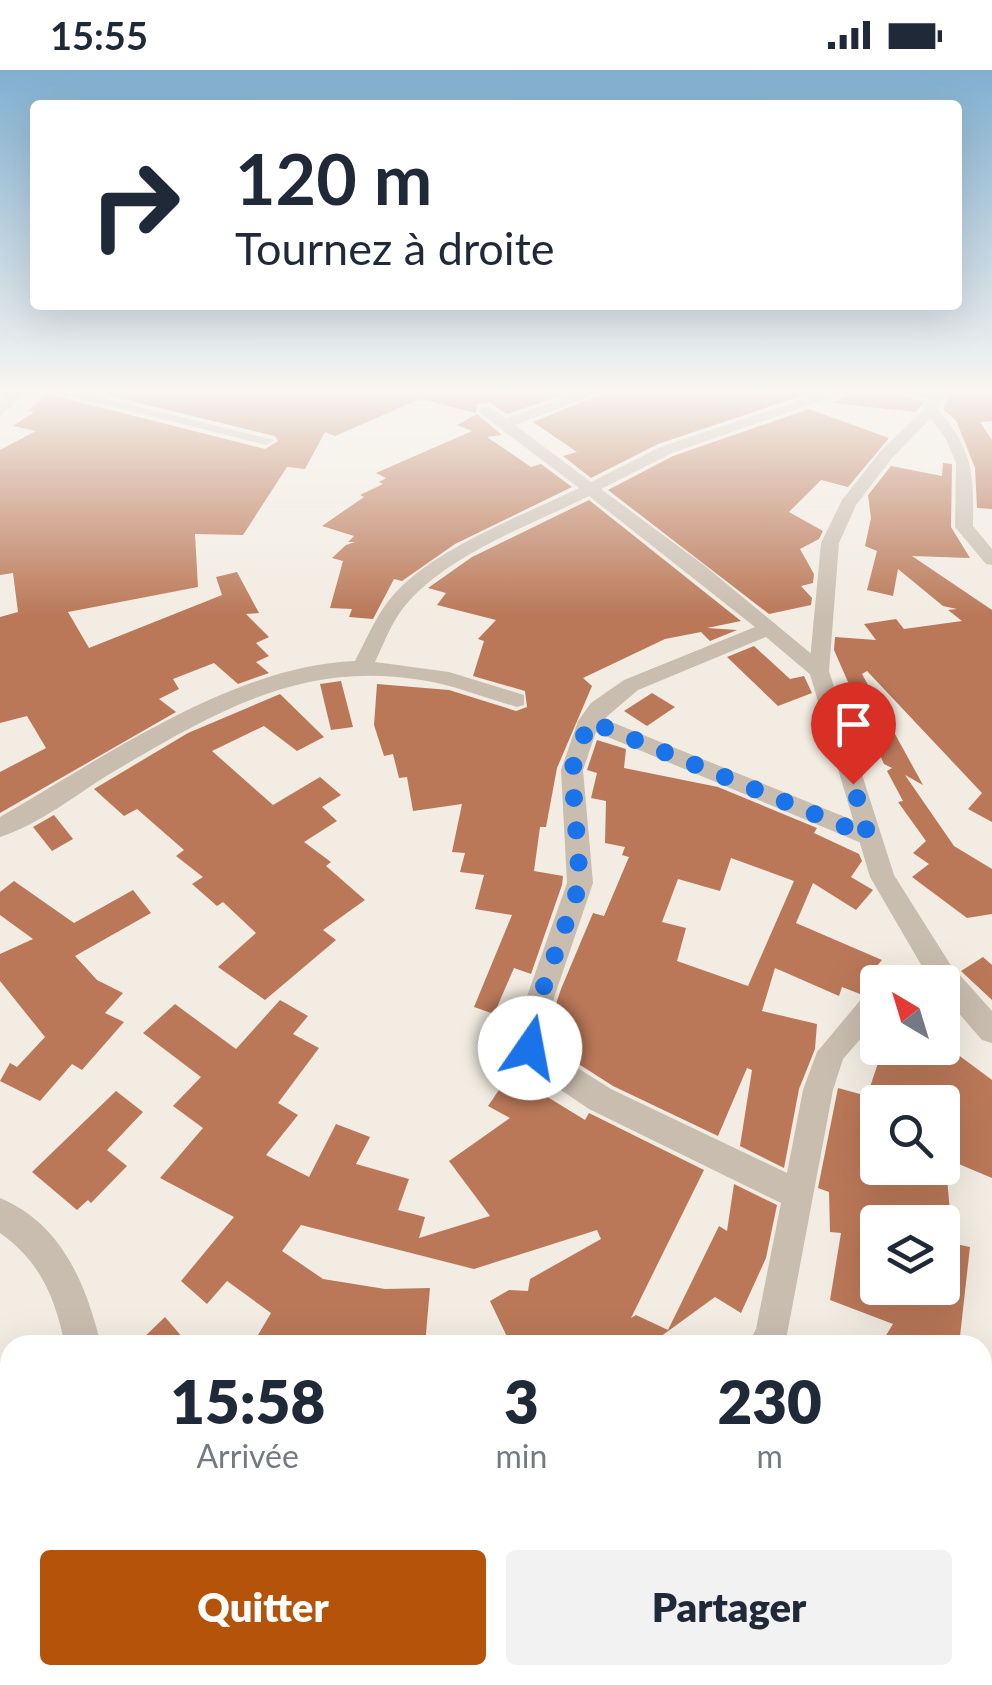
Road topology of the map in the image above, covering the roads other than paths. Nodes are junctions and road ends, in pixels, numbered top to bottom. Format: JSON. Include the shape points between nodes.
{"nodes":[{"id":1,"x":559,"y":465,"type":"edge"},
{"id":2,"x":636,"y":465,"type":"edge"},
{"id":3,"x":878,"y":465,"type":"edge"},
{"id":4,"x":966,"y":465,"type":"edge"},
{"id":5,"x":590,"y":489,"type":"junction"},
{"id":6,"x":992,"y":560,"type":"edge"},
{"id":7,"x":770,"y":628,"type":"junction"},
{"id":8,"x":362,"y":668,"type":"junction"},
{"id":9,"x":818,"y":671,"type":"junction"},
{"id":10,"x":517,"y":700,"type":"dead end"},
{"id":11,"x":589,"y":721,"type":"junction"},
{"id":12,"x":0,"y":828,"type":"edge"},
{"id":13,"x":868,"y":836,"type":"junction"},
{"id":14,"x":935,"y":965,"type":"edge"},
{"id":15,"x":960,"y":995,"type":"edge"},
{"id":16,"x":860,"y":1019,"type":"edge"},
{"id":17,"x":992,"y":1032,"type":"edge"},
{"id":18,"x":798,"y":1194,"type":"junction"},
{"id":19,"x":0,"y":1214,"type":"edge"},
{"id":20,"x":81,"y":1335,"type":"edge"},
{"id":21,"x":771,"y":1335,"type":"edge"}],
"edges":[{"from":1,"to":5,"type":"street"},
{"from":2,"to":5,"type":"street"},
{"from":3,"to":9,"type":"street","via":[[848,504],[830,544]]},
{"from":4,"to":6,"type":"street","via":[[964,527]]},
{"from":5,"to":7,"type":"street"},
{"from":5,"to":8,"type":"street","via":[[424,576],[388,614]]},
{"from":7,"to":9,"type":"street"},
{"from":7,"to":11,"type":"street","via":[[631,685]]},
{"from":8,"to":10,"type":"street","via":[[476,684]]},
{"from":8,"to":12,"type":"street","via":[[296,676],[210,711]]},
{"from":9,"to":13,"type":"street"},
{"from":11,"to":13,"type":"street"},
{"from":11,"to":18,"type":"street","via":[[572,770],[580,883],[528,1032],[530,1048],[600,1099]]},
{"from":13,"to":14,"type":"street","via":[[896,904]]},
{"from":15,"to":17,"type":"street"},
{"from":16,"to":18,"type":"street","via":[[831,1052],[812,1109]]},
{"from":18,"to":21,"type":"street"},
{"from":19,"to":20,"type":"street","via":[[56,1264],[70,1285]]}]}
